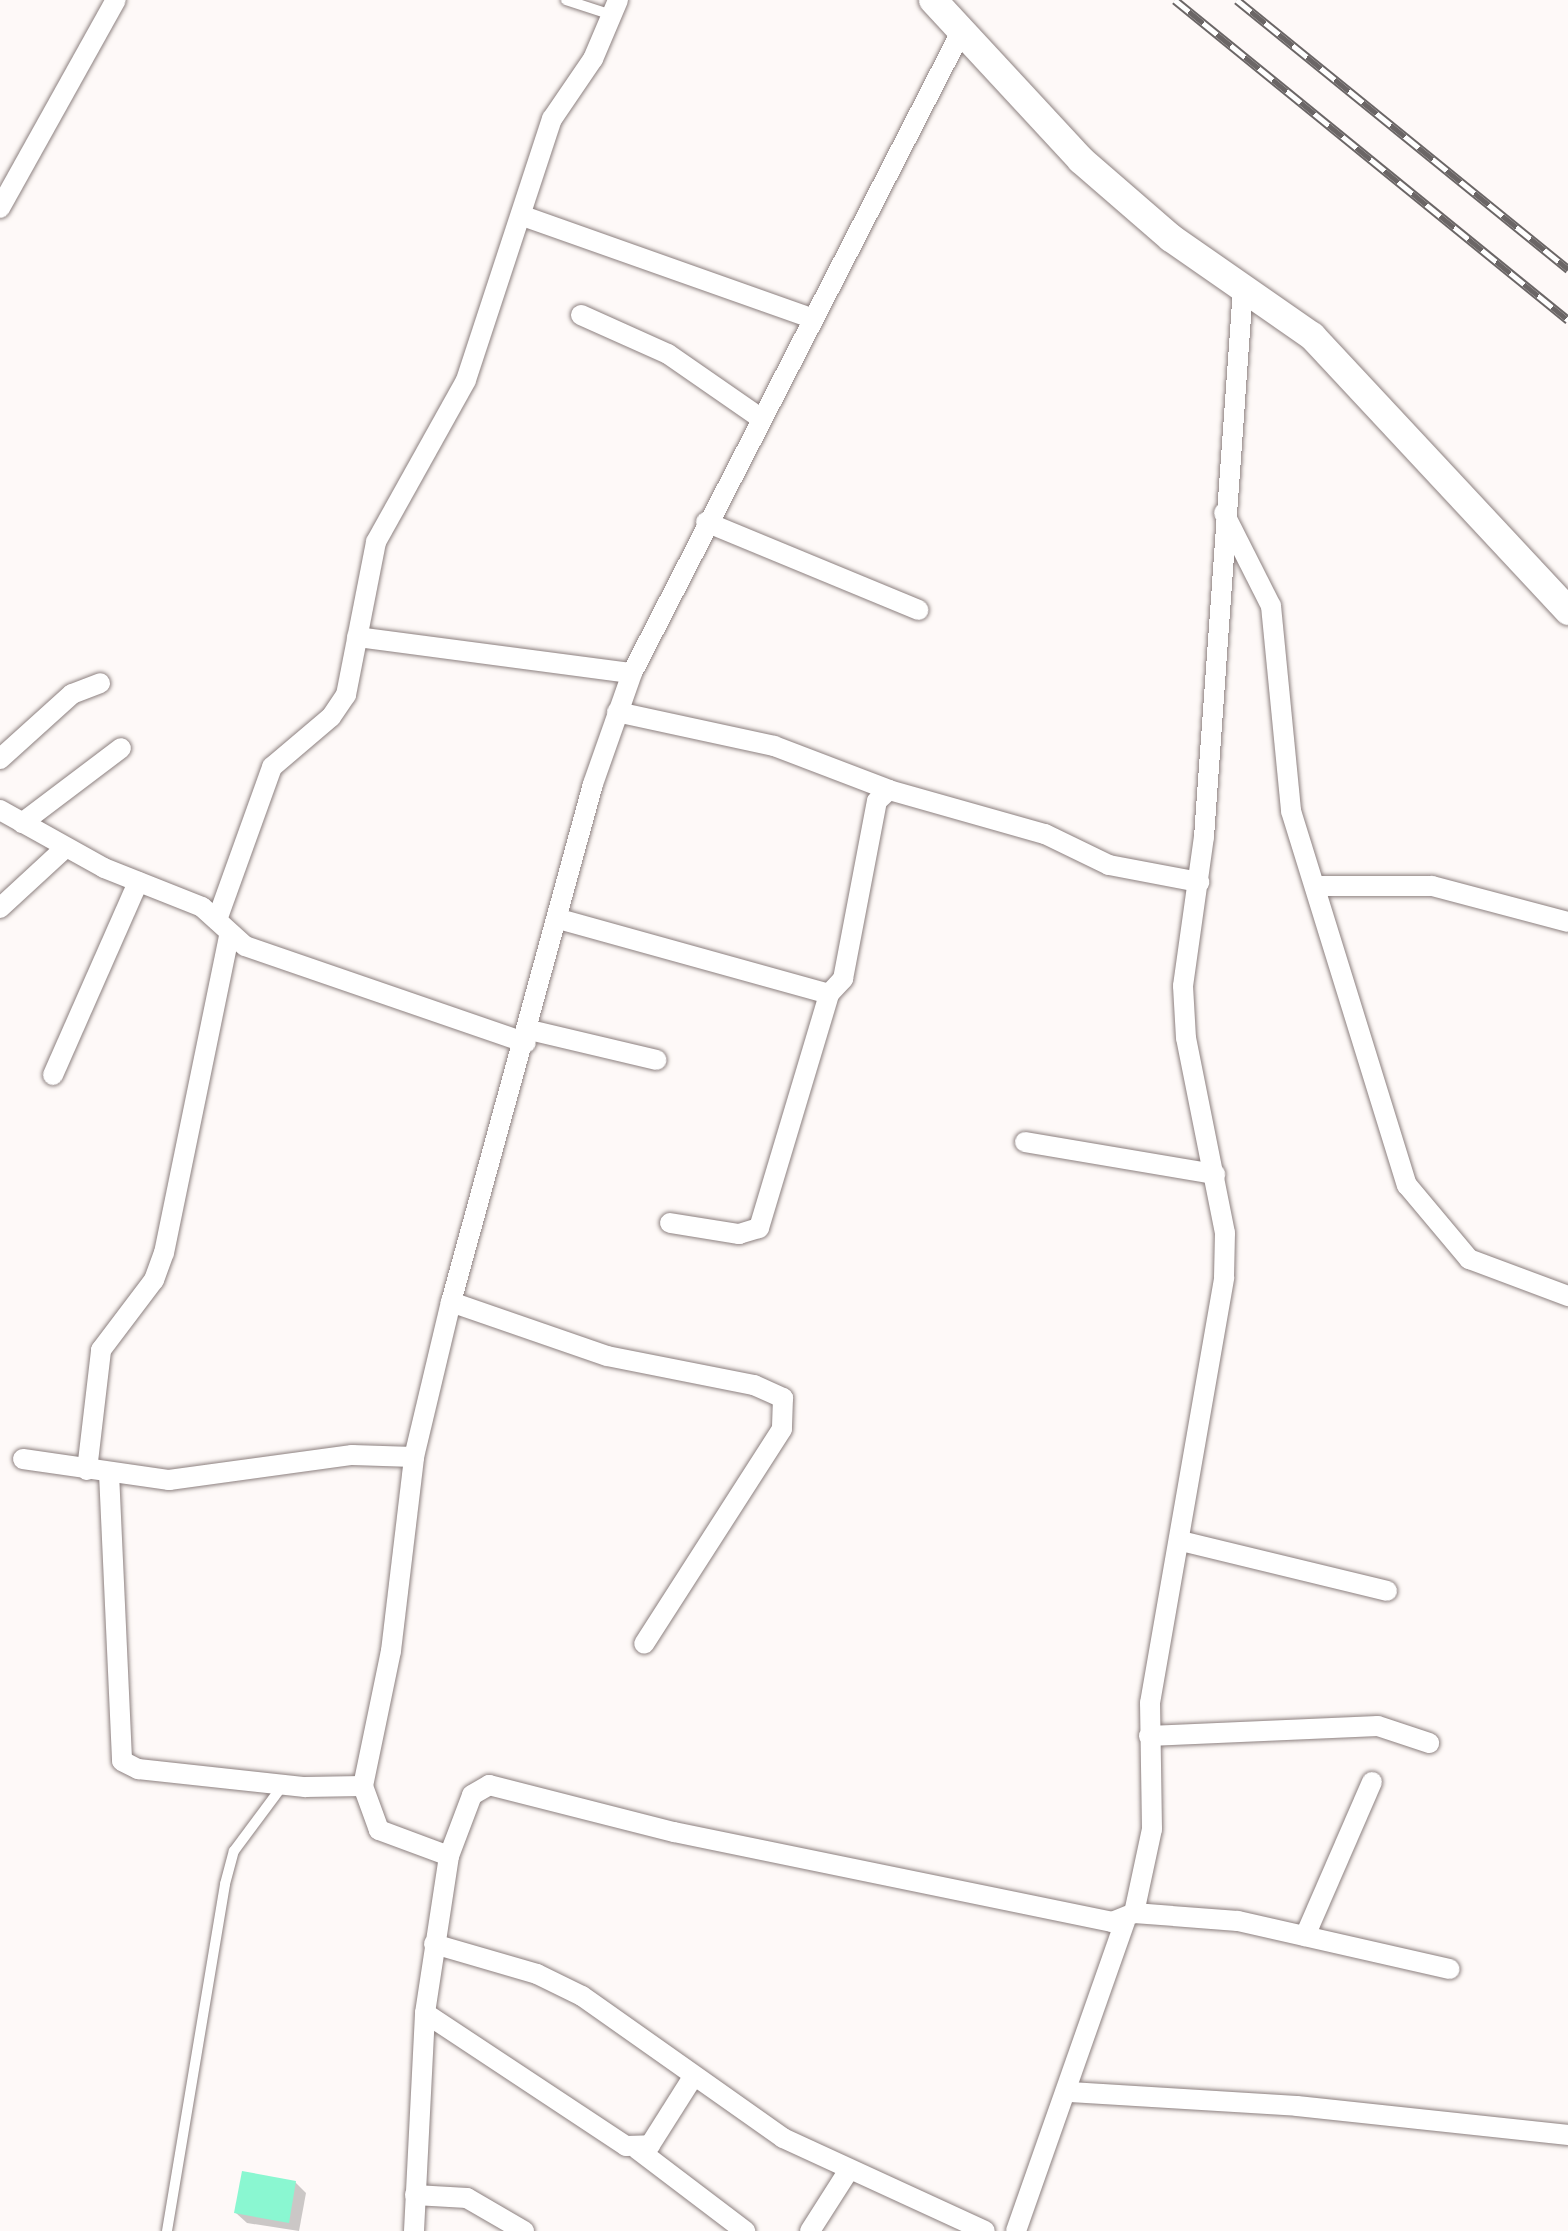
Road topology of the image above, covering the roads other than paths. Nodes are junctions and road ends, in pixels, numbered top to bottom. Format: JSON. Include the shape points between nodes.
{"nodes":[{"id":1,"x":116,"y":0,"type":"edge"},
{"id":2,"x":566,"y":0,"type":"edge"},
{"id":3,"x":933,"y":0,"type":"edge"},
{"id":4,"x":615,"y":7,"type":"edge"},
{"id":5,"x":961,"y":32,"type":"junction"},
{"id":6,"x":0,"y":208,"type":"edge"},
{"id":7,"x":523,"y":216,"type":"junction"},
{"id":8,"x":1243,"y":289,"type":"junction"},
{"id":9,"x":581,"y":315,"type":"dead end"},
{"id":10,"x":811,"y":318,"type":"junction"},
{"id":11,"x":759,"y":417,"type":"junction"},
{"id":12,"x":1224,"y":513,"type":"junction"},
{"id":13,"x":706,"y":522,"type":"junction"},
{"id":14,"x":918,"y":610,"type":"dead end"},
{"id":15,"x":1568,"y":611,"type":"edge"},
{"id":16,"x":357,"y":637,"type":"junction"},
{"id":17,"x":632,"y":673,"type":"junction"},
{"id":18,"x":100,"y":683,"type":"dead end"},
{"id":19,"x":617,"y":712,"type":"junction"},
{"id":20,"x":121,"y":748,"type":"dead end"},
{"id":21,"x":0,"y":759,"type":"edge"},
{"id":22,"x":889,"y":790,"type":"junction"},
{"id":23,"x":0,"y":810,"type":"edge"},
{"id":24,"x":22,"y":823,"type":"junction"},
{"id":25,"x":65,"y":848,"type":"junction"},
{"id":26,"x":138,"y":882,"type":"junction"},
{"id":27,"x":1199,"y":882,"type":"junction"},
{"id":28,"x":1318,"y":886,"type":"junction"},
{"id":29,"x":0,"y":908,"type":"edge"},
{"id":30,"x":559,"y":919,"type":"junction"},
{"id":31,"x":1568,"y":922,"type":"edge"},
{"id":32,"x":223,"y":928,"type":"junction"},
{"id":33,"x":829,"y":994,"type":"junction"},
{"id":34,"x":528,"y":1036,"type":"junction"},
{"id":35,"x":657,"y":1060,"type":"dead end"},
{"id":36,"x":53,"y":1075,"type":"dead end"},
{"id":37,"x":1025,"y":1142,"type":"dead end"},
{"id":38,"x":1215,"y":1174,"type":"junction"},
{"id":39,"x":670,"y":1223,"type":"dead end"},
{"id":40,"x":1568,"y":1296,"type":"edge"},
{"id":41,"x":451,"y":1302,"type":"junction"},
{"id":42,"x":414,"y":1457,"type":"junction"},
{"id":43,"x":23,"y":1459,"type":"dead end"},
{"id":44,"x":87,"y":1470,"type":"junction"},
{"id":45,"x":109,"y":1473,"type":"junction"},
{"id":46,"x":1181,"y":1541,"type":"junction"},
{"id":47,"x":1387,"y":1591,"type":"dead end"},
{"id":48,"x":644,"y":1644,"type":"dead end"},
{"id":49,"x":1149,"y":1736,"type":"junction"},
{"id":50,"x":1429,"y":1743,"type":"dead end"},
{"id":51,"x":1372,"y":1782,"type":"dead end"},
{"id":52,"x":285,"y":1784,"type":"junction"},
{"id":53,"x":363,"y":1786,"type":"junction"},
{"id":54,"x":449,"y":1856,"type":"junction"},
{"id":55,"x":1129,"y":1918,"type":"junction"},
{"id":56,"x":1305,"y":1936,"type":"junction"},
{"id":57,"x":434,"y":1944,"type":"junction"},
{"id":58,"x":1450,"y":1969,"type":"dead end"},
{"id":59,"x":425,"y":2013,"type":"junction"},
{"id":60,"x":693,"y":2077,"type":"junction"},
{"id":61,"x":1070,"y":2092,"type":"junction"},
{"id":62,"x":1568,"y":2135,"type":"edge"},
{"id":63,"x":637,"y":2149,"type":"junction"},
{"id":64,"x":847,"y":2173,"type":"junction"},
{"id":65,"x":415,"y":2195,"type":"junction"},
{"id":66,"x":167,"y":2231,"type":"edge"},
{"id":67,"x":414,"y":2231,"type":"edge"},
{"id":68,"x":524,"y":2231,"type":"edge"},
{"id":69,"x":745,"y":2231,"type":"edge"},
{"id":70,"x":810,"y":2231,"type":"edge"},
{"id":71,"x":985,"y":2231,"type":"edge"},
{"id":72,"x":1016,"y":2231,"type":"edge"}],
"edges":[{"from":1,"to":6,"type":"street"},
{"from":2,"to":4,"type":"lane"},
{"from":3,"to":5,"type":"main road"},
{"from":4,"to":7,"type":"street","via":[[583,77],[552,119]]},
{"from":5,"to":8,"type":"main road","via":[[1081,160]]},
{"from":5,"to":10,"type":"street"},
{"from":7,"to":10,"type":"street"},
{"from":7,"to":16,"type":"street","via":[[466,380],[376,542]]},
{"from":8,"to":12,"type":"street"},
{"from":8,"to":15,"type":"main road","via":[[1312,336]]},
{"from":9,"to":11,"type":"street","via":[[636,335]]},
{"from":10,"to":11,"type":"street"},
{"from":11,"to":13,"type":"street"},
{"from":12,"to":27,"type":"street"},
{"from":12,"to":28,"type":"street","via":[[1271,606],[1287,788]]},
{"from":13,"to":14,"type":"street"},
{"from":13,"to":17,"type":"street"},
{"from":16,"to":17,"type":"street"},
{"from":16,"to":32,"type":"street","via":[[346,695],[331,717],[272,767]]},
{"from":17,"to":19,"type":"street"},
{"from":18,"to":21,"type":"street","via":[[72,694]]},
{"from":19,"to":22,"type":"street","via":[[774,746]]},
{"from":19,"to":30,"type":"street"},
{"from":20,"to":24,"type":"street"},
{"from":22,"to":27,"type":"street","via":[[1045,834],[1089,859]]},
{"from":22,"to":33,"type":"street","via":[[877,801],[843,979]]},
{"from":23,"to":24,"type":"street"},
{"from":24,"to":25,"type":"street"},
{"from":25,"to":26,"type":"street"},
{"from":25,"to":29,"type":"street"},
{"from":26,"to":32,"type":"street"},
{"from":26,"to":36,"type":"street"},
{"from":27,"to":38,"type":"street","via":[[1187,934],[1186,1038]]},
{"from":28,"to":31,"type":"street","via":[[1432,886]]},
{"from":28,"to":40,"type":"street","via":[[1339,983],[1415,1203],[1469,1259]]},
{"from":30,"to":33,"type":"street"},
{"from":30,"to":34,"type":"street"},
{"from":32,"to":34,"type":"street","via":[[271,957]]},
{"from":32,"to":44,"type":"street","via":[[164,1253],[154,1280],[101,1350]]},
{"from":33,"to":39,"type":"street","via":[[759,1228],[739,1234]]},
{"from":34,"to":35,"type":"street"},
{"from":34,"to":41,"type":"street"},
{"from":37,"to":38,"type":"street"},
{"from":38,"to":46,"type":"street","via":[[1224,1277]]},
{"from":41,"to":42,"type":"street"},
{"from":41,"to":48,"type":"street","via":[[607,1356],[754,1385],[783,1398],[782,1429]]},
{"from":42,"to":45,"type":"street","via":[[352,1455],[229,1477]]},
{"from":42,"to":53,"type":"street","via":[[391,1651]]},
{"from":43,"to":44,"type":"street"},
{"from":44,"to":45,"type":"street"},
{"from":45,"to":52,"type":"street","via":[[122,1761],[138,1769]]},
{"from":46,"to":47,"type":"street"},
{"from":46,"to":49,"type":"street"},
{"from":49,"to":50,"type":"street","via":[[1378,1726]]},
{"from":49,"to":55,"type":"street","via":[[1152,1829]]},
{"from":51,"to":56,"type":"street"},
{"from":52,"to":53,"type":"street"},
{"from":52,"to":66,"type":"lane","via":[[234,1851],[225,1884]]},
{"from":53,"to":54,"type":"street","via":[[379,1830]]},
{"from":54,"to":55,"type":"street","via":[[472,1795],[489,1785],[674,1832]]},
{"from":54,"to":57,"type":"street"},
{"from":55,"to":56,"type":"street","via":[[1238,1921]]},
{"from":55,"to":61,"type":"street"},
{"from":56,"to":58,"type":"street"},
{"from":57,"to":59,"type":"street"},
{"from":57,"to":60,"type":"street","via":[[537,1974],[582,1996]]},
{"from":59,"to":63,"type":"street"},
{"from":59,"to":65,"type":"street"},
{"from":60,"to":63,"type":"street","via":[[650,2145]]},
{"from":60,"to":64,"type":"street"},
{"from":61,"to":62,"type":"street","via":[[1297,2106]]},
{"from":61,"to":72,"type":"street"},
{"from":63,"to":69,"type":"street"},
{"from":64,"to":70,"type":"street"},
{"from":64,"to":71,"type":"street"},
{"from":65,"to":67,"type":"street"},
{"from":65,"to":68,"type":"street","via":[[467,2198]]}]}
